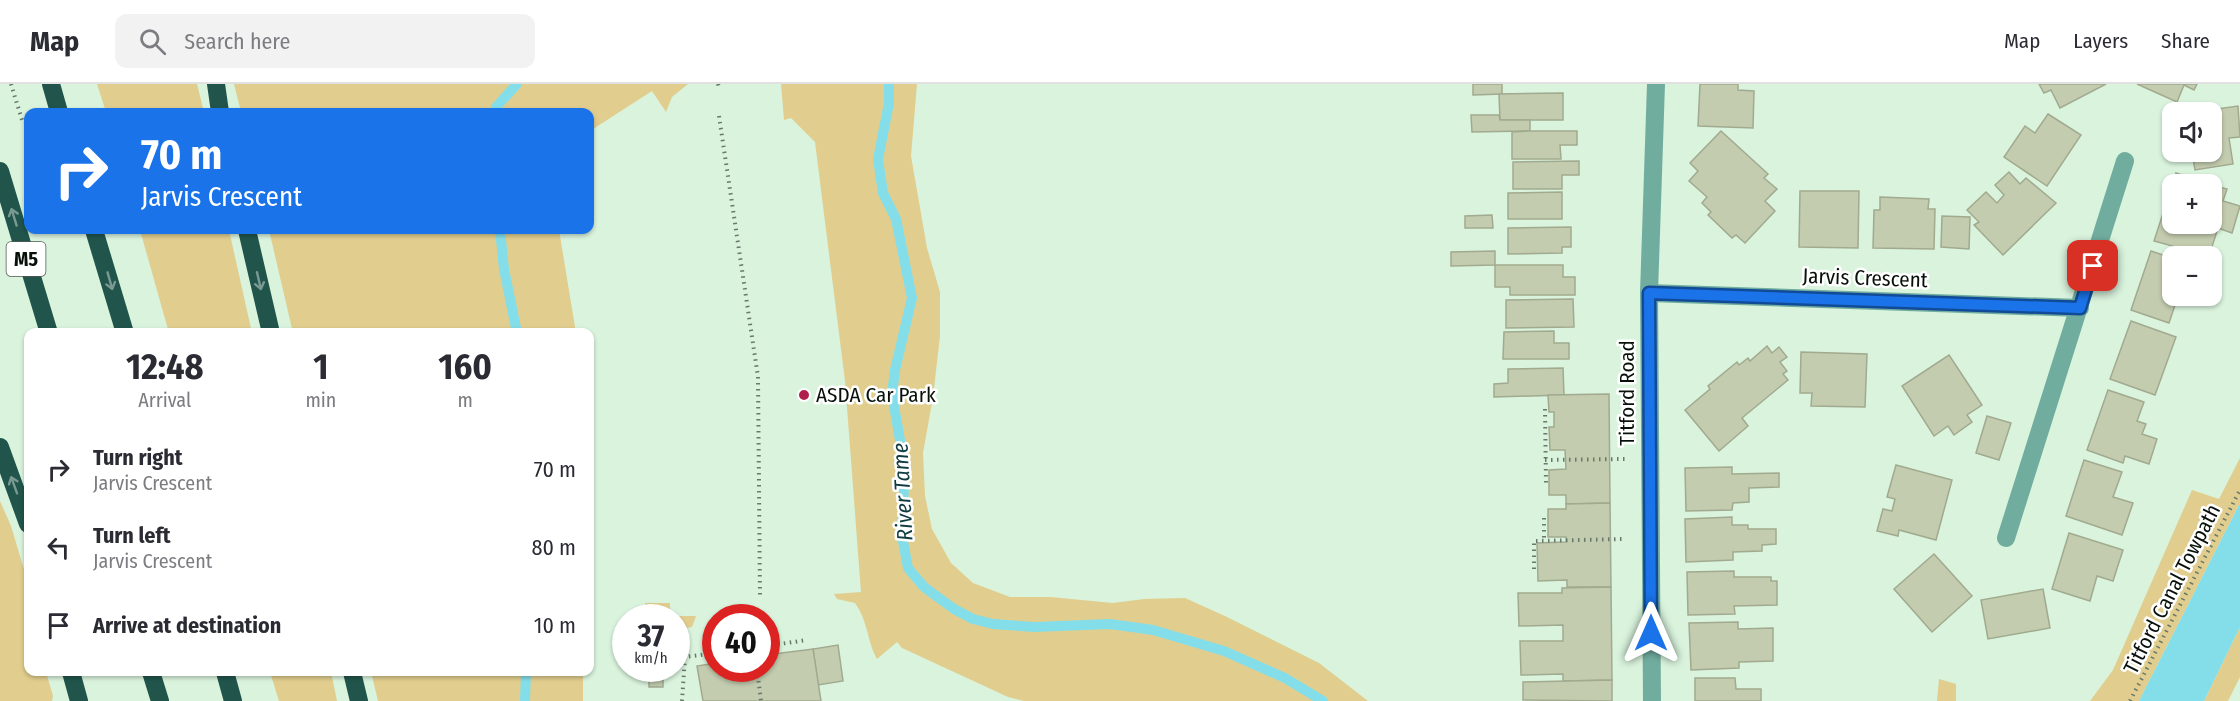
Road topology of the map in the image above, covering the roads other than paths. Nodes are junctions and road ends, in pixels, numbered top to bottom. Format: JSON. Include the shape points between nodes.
{"nodes":[{"id":1,"x":51,"y":84,"type":"edge"},
{"id":2,"x":216,"y":84,"type":"edge"},
{"id":3,"x":1656,"y":84,"type":"edge"},
{"id":4,"x":58,"y":108,"type":"edge"},
{"id":5,"x":219,"y":108,"type":"edge"},
{"id":6,"x":2125,"y":161,"type":"dead end"},
{"id":7,"x":2,"y":178,"type":"edge"},
{"id":8,"x":95,"y":234,"type":"edge"},
{"id":9,"x":248,"y":234,"type":"edge"},
{"id":10,"x":1649,"y":293,"type":"junction"},
{"id":11,"x":2080,"y":308,"type":"junction"},
{"id":12,"x":47,"y":328,"type":"edge"},
{"id":13,"x":123,"y":328,"type":"edge"},
{"id":14,"x":271,"y":328,"type":"edge"},
{"id":15,"x":0,"y":447,"type":"edge"},
{"id":16,"x":24,"y":513,"type":"edge"},
{"id":17,"x":2006,"y":538,"type":"dead end"},
{"id":18,"x":72,"y":676,"type":"edge"},
{"id":19,"x":152,"y":676,"type":"edge"},
{"id":20,"x":226,"y":676,"type":"edge"},
{"id":21,"x":353,"y":676,"type":"edge"},
{"id":22,"x":79,"y":701,"type":"edge"},
{"id":23,"x":160,"y":701,"type":"edge"},
{"id":24,"x":233,"y":701,"type":"edge"},
{"id":25,"x":358,"y":701,"type":"edge"},
{"id":26,"x":1652,"y":701,"type":"edge"}],
"edges":[{"from":1,"to":4,"type":"highway"},
{"from":2,"to":5,"type":"highway"},
{"from":3,"to":10,"type":"street","name":"Titford Road"},
{"from":6,"to":11,"type":"street"},
{"from":12,"to":7,"type":"highway","number":"M5","one_way":true},
{"from":8,"to":13,"type":"highway","one_way":true},
{"from":9,"to":14,"type":"highway","one_way":true},
{"from":10,"to":11,"type":"street","name":"Jarvis Crescent"},
{"from":10,"to":26,"type":"street","name":"Titford Road"},
{"from":11,"to":17,"type":"street"},
{"from":16,"to":15,"type":"highway","one_way":true},
{"from":18,"to":22,"type":"highway"},
{"from":19,"to":23,"type":"highway"},
{"from":20,"to":24,"type":"highway"},
{"from":21,"to":25,"type":"highway"}]}
